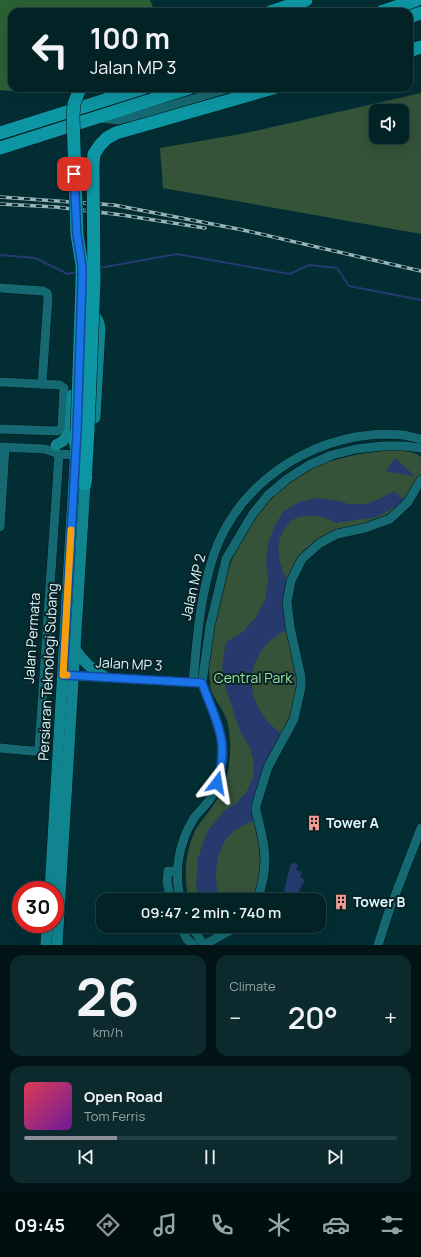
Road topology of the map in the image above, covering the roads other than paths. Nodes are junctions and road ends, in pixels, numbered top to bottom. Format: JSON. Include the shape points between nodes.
{"nodes":[{"id":1,"x":306,"y":0,"type":"edge"},
{"id":2,"x":416,"y":0,"type":"edge"},
{"id":3,"x":282,"y":8,"type":"edge"},
{"id":4,"x":393,"y":8,"type":"edge"},
{"id":5,"x":78,"y":92,"type":"edge"},
{"id":6,"x":131,"y":92,"type":"edge"},
{"id":7,"x":176,"y":92,"type":"edge"},
{"id":8,"x":217,"y":92,"type":"edge"},
{"id":9,"x":259,"y":92,"type":"edge"},
{"id":10,"x":97,"y":117,"type":"junction"},
{"id":11,"x":0,"y":134,"type":"edge"},
{"id":12,"x":0,"y":148,"type":"edge"},
{"id":13,"x":0,"y":288,"type":"edge"},
{"id":14,"x":0,"y":382,"type":"edge"},
{"id":15,"x":42,"y":384,"type":"junction"},
{"id":16,"x":0,"y":428,"type":"edge"},
{"id":17,"x":74,"y":430,"type":"junction"},
{"id":18,"x":421,"y":439,"type":"edge"},
{"id":19,"x":2,"y":447,"type":"edge"},
{"id":20,"x":421,"y":448,"type":"edge"},
{"id":21,"x":58,"y":449,"type":"junction"},
{"id":22,"x":76,"y":450,"type":"junction"},
{"id":23,"x":2,"y":469,"type":"edge"},
{"id":24,"x":421,"y":480,"type":"edge"},
{"id":25,"x":85,"y":484,"type":"junction"},
{"id":26,"x":0,"y":527,"type":"edge"},
{"id":27,"x":76,"y":537,"type":"junction"},
{"id":28,"x":75,"y":649,"type":"junction"},
{"id":29,"x":68,"y":675,"type":"junction"},
{"id":30,"x":105,"y":677,"type":"junction"},
{"id":31,"x":198,"y":682,"type":"junction"},
{"id":32,"x":0,"y":748,"type":"edge"},
{"id":33,"x":421,"y":828,"type":"edge"},
{"id":34,"x":178,"y":872,"type":"junction"},
{"id":35,"x":51,"y":881,"type":"edge"},
{"id":36,"x":59,"y":881,"type":"edge"},
{"id":37,"x":169,"y":893,"type":"edge"},
{"id":38,"x":179,"y":893,"type":"edge"},
{"id":39,"x":259,"y":893,"type":"edge"},
{"id":40,"x":384,"y":928,"type":"junction"},
{"id":41,"x":47,"y":933,"type":"edge"},
{"id":42,"x":57,"y":933,"type":"edge"},
{"id":43,"x":184,"y":933,"type":"edge"},
{"id":44,"x":196,"y":933,"type":"edge"},
{"id":45,"x":225,"y":933,"type":"edge"},
{"id":46,"x":46,"y":945,"type":"edge"},
{"id":47,"x":57,"y":945,"type":"edge"},
{"id":48,"x":193,"y":945,"type":"edge"},
{"id":49,"x":204,"y":945,"type":"edge"},
{"id":50,"x":373,"y":945,"type":"edge"},
{"id":51,"x":378,"y":945,"type":"edge"}],
"edges":[{"from":1,"to":3,"type":"highway"},
{"from":2,"to":4,"type":"highway"},
{"from":5,"to":17,"type":"highway","bridge":true,"via":[[73,116],[77,235],[82,266]]},
{"from":6,"to":11,"type":"highway"},
{"from":7,"to":10,"type":"highway"},
{"from":8,"to":10,"type":"street","via":[[133,117],[117,120]]},
{"from":9,"to":17,"type":"highway","bridge":true,"via":[[116,133],[107,138],[94,154],[94,281]]},
{"from":10,"to":12,"type":"highway"},
{"from":13,"to":15,"type":"street","via":[[47,293]]},
{"from":14,"to":15,"type":"street"},
{"from":15,"to":17,"type":"street","via":[[60,385],[64,388],[62,428]]},
{"from":16,"to":17,"type":"street"},
{"from":17,"to":21,"type":"main road"},
{"from":17,"to":22,"type":"highway"},
{"from":17,"to":25,"type":"highway"},
{"from":17,"to":25,"type":"main road","name":"Persiaran Teknologi Subang","via":[[74,329],[79,315],[85,313],[95,316],[100,328],[92,459]]},
{"from":18,"to":31,"type":"street","name":"Jalan MP 2","via":[[403,435],[382,435],[328,444],[304,454],[261,482],[228,523],[215,552],[205,585],[199,624]]},
{"from":19,"to":21,"type":"street"},
{"from":19,"to":23,"type":"street"},
{"from":20,"to":31,"type":"street","name":"Jalan MP 2","via":[[382,446],[332,455],[287,479],[268,496],[252,515],[226,559]]},
{"from":21,"to":22,"type":"street"},
{"from":21,"to":32,"type":"street","name":"Jalan Permata","via":[[39,748],[36,751]]},
{"from":22,"to":27,"type":"main road","name":"Persiaran Teknologi Subang"},
{"from":23,"to":26,"type":"street"},
{"from":24,"to":39,"type":"street","via":[[408,502],[390,519],[366,528],[337,534],[320,543],[302,559],[291,581],[287,602],[302,687],[294,719],[268,767],[256,806],[266,854]]},
{"from":25,"to":27,"type":"main road","name":"Persiaran Teknologi Subang"},
{"from":27,"to":28,"type":"main road","name":"Persiaran Teknologi Subang"},
{"from":27,"to":29,"type":"main road","name":"Persiaran Teknologi Subang"},
{"from":28,"to":29,"type":"main road","name":"Persiaran Teknologi Subang"},
{"from":28,"to":30,"type":"main road","via":[[89,667]]},
{"from":29,"to":30,"type":"street","name":"Jalan MP 3"},
{"from":29,"to":35,"type":"main road","name":"Persiaran Teknologi Subang"},
{"from":29,"to":36,"type":"main road","name":"Persiaran Teknologi Subang"},
{"from":30,"to":31,"type":"street","name":"Jalan MP 3"},
{"from":31,"to":34,"type":"street","name":"Jalan MP 2","via":[[216,717],[223,757],[213,795],[186,833],[180,850]]},
{"from":33,"to":40,"type":"street"},
{"from":34,"to":37,"type":"street","via":[[168,871]]},
{"from":34,"to":38,"type":"street","name":"Jalan MP 2"},
{"from":40,"to":50,"type":"street"},
{"from":40,"to":51,"type":"street"},
{"from":41,"to":46,"type":"main road"},
{"from":42,"to":47,"type":"main road","name":"Persiaran Teknologi Subang"},
{"from":43,"to":48,"type":"street"},
{"from":44,"to":49,"type":"street"},
{"from":45,"to":49,"type":"street"}]}
